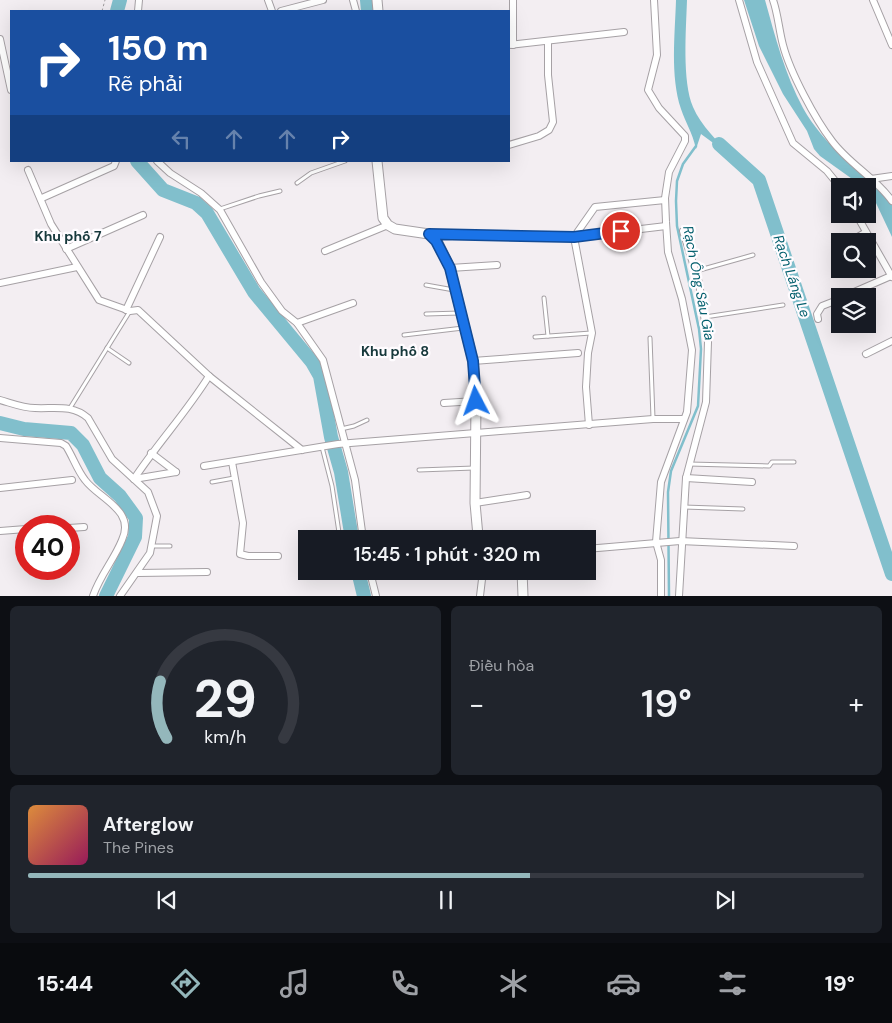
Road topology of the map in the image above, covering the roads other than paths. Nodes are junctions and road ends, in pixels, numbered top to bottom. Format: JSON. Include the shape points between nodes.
{"nodes":[{"id":1,"x":323,"y":0,"type":"edge"},
{"id":2,"x":513,"y":0,"type":"edge"},
{"id":3,"x":654,"y":0,"type":"edge"},
{"id":4,"x":739,"y":0,"type":"edge"},
{"id":5,"x":773,"y":0,"type":"edge"},
{"id":6,"x":873,"y":0,"type":"edge"},
{"id":7,"x":285,"y":10,"type":"edge"},
{"id":8,"x":889,"y":30,"type":"edge"},
{"id":9,"x":624,"y":32,"type":"dead end"},
{"id":10,"x":0,"y":39,"type":"edge"},
{"id":11,"x":548,"y":41,"type":"junction"},
{"id":12,"x":511,"y":45,"type":"edge"},
{"id":13,"x":892,"y":45,"type":"edge"},
{"id":14,"x":6,"y":68,"type":"edge"},
{"id":15,"x":10,"y":86,"type":"edge"},
{"id":16,"x":510,"y":145,"type":"edge"},
{"id":17,"x":116,"y":162,"type":"edge"},
{"id":18,"x":158,"y":162,"type":"edge"},
{"id":19,"x":342,"y":162,"type":"edge"},
{"id":20,"x":377,"y":162,"type":"edge"},
{"id":21,"x":28,"y":170,"type":"dead end"},
{"id":22,"x":892,"y":176,"type":"edge"},
{"id":23,"x":833,"y":178,"type":"edge"},
{"id":24,"x":870,"y":178,"type":"edge"},
{"id":25,"x":876,"y":178,"type":"edge"},
{"id":26,"x":297,"y":183,"type":"dead end"},
{"id":27,"x":876,"y":183,"type":"edge"},
{"id":28,"x":280,"y":192,"type":"dead end"},
{"id":29,"x":42,"y":198,"type":"junction"},
{"id":30,"x":665,"y":200,"type":"junction"},
{"id":31,"x":892,"y":201,"type":"edge"},
{"id":32,"x":220,"y":210,"type":"junction"},
{"id":33,"x":144,"y":215,"type":"dead end"},
{"id":34,"x":861,"y":223,"type":"edge"},
{"id":35,"x":388,"y":225,"type":"junction"},
{"id":36,"x":666,"y":226,"type":"junction"},
{"id":37,"x":683,"y":231,"type":"dead end"},
{"id":38,"x":865,"y":231,"type":"junction"},
{"id":39,"x":862,"y":233,"type":"edge"},
{"id":40,"x":429,"y":234,"type":"junction"},
{"id":41,"x":160,"y":237,"type":"dead end"},
{"id":42,"x":574,"y":237,"type":"junction"},
{"id":43,"x":66,"y":249,"type":"junction"},
{"id":44,"x":325,"y":250,"type":"dead end"},
{"id":45,"x":753,"y":255,"type":"dead end"},
{"id":46,"x":497,"y":265,"type":"dead end"},
{"id":47,"x":77,"y":267,"type":"junction"},
{"id":48,"x":450,"y":268,"type":"junction"},
{"id":49,"x":696,"y":271,"type":"junction"},
{"id":50,"x":892,"y":277,"type":"edge"},
{"id":51,"x":0,"y":283,"type":"edge"},
{"id":52,"x":426,"y":285,"type":"dead end"},
{"id":53,"x":865,"y":288,"type":"edge"},
{"id":54,"x":454,"y":290,"type":"junction"},
{"id":55,"x":544,"y":298,"type":"dead end"},
{"id":56,"x":831,"y":302,"type":"edge"},
{"id":57,"x":354,"y":303,"type":"dead end"},
{"id":58,"x":783,"y":305,"type":"dead end"},
{"id":59,"x":128,"y":310,"type":"junction"},
{"id":60,"x":461,"y":312,"type":"junction"},
{"id":61,"x":426,"y":314,"type":"dead end"},
{"id":62,"x":704,"y":317,"type":"junction"},
{"id":63,"x":818,"y":319,"type":"dead end"},
{"id":64,"x":296,"y":323,"type":"junction"},
{"id":65,"x":464,"y":328,"type":"junction"},
{"id":66,"x":592,"y":333,"type":"junction"},
{"id":67,"x":404,"y":335,"type":"dead end"},
{"id":68,"x":548,"y":336,"type":"junction"},
{"id":69,"x":535,"y":337,"type":"dead end"},
{"id":70,"x":650,"y":338,"type":"dead end"},
{"id":71,"x":892,"y":340,"type":"edge"},
{"id":72,"x":108,"y":348,"type":"junction"},
{"id":73,"x":578,"y":353,"type":"dead end"},
{"id":74,"x":866,"y":354,"type":"dead end"},
{"id":75,"x":473,"y":361,"type":"junction"},
{"id":76,"x":129,"y":363,"type":"dead end"},
{"id":77,"x":209,"y":376,"type":"junction"},
{"id":78,"x":0,"y":400,"type":"edge"},
{"id":79,"x":476,"y":401,"type":"junction"},
{"id":80,"x":444,"y":403,"type":"dead end"},
{"id":81,"x":70,"y":408,"type":"junction"},
{"id":82,"x":652,"y":418,"type":"junction"},
{"id":83,"x":684,"y":419,"type":"junction"},
{"id":84,"x":367,"y":420,"type":"dead end"},
{"id":85,"x":589,"y":425,"type":"junction"},
{"id":86,"x":341,"y":429,"type":"junction"},
{"id":87,"x":474,"y":433,"type":"junction"},
{"id":88,"x":0,"y":438,"type":"edge"},
{"id":89,"x":341,"y":444,"type":"junction"},
{"id":90,"x":324,"y":446,"type":"junction"},
{"id":91,"x":302,"y":450,"type":"junction"},
{"id":92,"x":151,"y":453,"type":"junction"},
{"id":93,"x":232,"y":462,"type":"junction"},
{"id":94,"x":794,"y":462,"type":"dead end"},
{"id":95,"x":688,"y":464,"type":"junction"},
{"id":96,"x":204,"y":466,"type":"dead end"},
{"id":97,"x":475,"y":468,"type":"junction"},
{"id":98,"x":419,"y":470,"type":"dead end"},
{"id":99,"x":235,"y":478,"type":"junction"},
{"id":100,"x":686,"y":478,"type":"junction"},
{"id":101,"x":134,"y":479,"type":"junction"},
{"id":102,"x":72,"y":480,"type":"dead end"},
{"id":103,"x":212,"y":482,"type":"dead end"},
{"id":104,"x":752,"y":482,"type":"dead end"},
{"id":105,"x":0,"y":488,"type":"edge"},
{"id":106,"x":527,"y":495,"type":"dead end"},
{"id":107,"x":475,"y":503,"type":"junction"},
{"id":108,"x":683,"y":507,"type":"junction"},
{"id":109,"x":743,"y":509,"type":"dead end"},
{"id":110,"x":80,"y":527,"type":"edge"},
{"id":111,"x":84,"y":527,"type":"dead end"},
{"id":112,"x":15,"y":530,"type":"edge"},
{"id":113,"x":339,"y":530,"type":"edge"},
{"id":114,"x":362,"y":530,"type":"edge"},
{"id":115,"x":477,"y":530,"type":"edge"},
{"id":116,"x":0,"y":531,"type":"edge"},
{"id":117,"x":679,"y":541,"type":"junction"},
{"id":118,"x":659,"y":542,"type":"junction"},
{"id":119,"x":152,"y":546,"type":"junction"},
{"id":120,"x":170,"y":546,"type":"dead end"},
{"id":121,"x":794,"y":546,"type":"dead end"},
{"id":122,"x":596,"y":549,"type":"edge"},
{"id":123,"x":278,"y":556,"type":"dead end"},
{"id":124,"x":207,"y":572,"type":"dead end"},
{"id":125,"x":138,"y":573,"type":"junction"},
{"id":126,"x":372,"y":580,"type":"edge"},
{"id":127,"x":482,"y":580,"type":"edge"},
{"id":128,"x":522,"y":580,"type":"edge"},
{"id":129,"x":94,"y":596,"type":"edge"},
{"id":130,"x":120,"y":596,"type":"edge"},
{"id":131,"x":376,"y":596,"type":"edge"},
{"id":132,"x":480,"y":596,"type":"edge"},
{"id":133,"x":522,"y":596,"type":"edge"},
{"id":134,"x":661,"y":596,"type":"edge"},
{"id":135,"x":679,"y":596,"type":"edge"}],
"edges":[{"from":1,"to":7,"type":"street"},
{"from":2,"to":12,"type":"street"},
{"from":3,"to":30,"type":"street","via":[[657,55],[648,90],[659,108],[685,136],[669,172]]},
{"from":4,"to":23,"type":"street","via":[[757,62],[793,143]]},
{"from":5,"to":24,"type":"street","via":[[784,48],[812,108],[832,141]]},
{"from":6,"to":8,"type":"street"},
{"from":8,"to":13,"type":"street"},
{"from":9,"to":11,"type":"street"},
{"from":10,"to":14,"type":"street"},
{"from":11,"to":12,"type":"street"},
{"from":11,"to":16,"type":"street","via":[[553,122],[550,130],[540,136]]},
{"from":14,"to":15,"type":"street"},
{"from":17,"to":29,"type":"street","via":[[114,166]]},
{"from":18,"to":32,"type":"street"},
{"from":19,"to":26,"type":"lane","via":[[311,173]]},
{"from":20,"to":35,"type":"street","via":[[384,218]]},
{"from":21,"to":29,"type":"street"},
{"from":22,"to":25,"type":"street"},
{"from":27,"to":31,"type":"street"},
{"from":28,"to":32,"type":"lane"},
{"from":29,"to":43,"type":"street","via":[[51,224]]},
{"from":30,"to":36,"type":"street"},
{"from":30,"to":42,"type":"street","via":[[595,207]]},
{"from":32,"to":64,"type":"street","via":[[261,282],[282,311]]},
{"from":33,"to":43,"type":"street"},
{"from":34,"to":38,"type":"street"},
{"from":35,"to":40,"type":"street"},
{"from":35,"to":44,"type":"street"},
{"from":36,"to":42,"type":"street"},
{"from":36,"to":83,"type":"street","via":[[668,252],[692,350]]},
{"from":37,"to":49,"type":"street"},
{"from":38,"to":39,"type":"lane"},
{"from":38,"to":50,"type":"street"},
{"from":40,"to":42,"type":"street"},
{"from":40,"to":48,"type":"street"},
{"from":41,"to":59,"type":"street"},
{"from":42,"to":66,"type":"street"},
{"from":43,"to":47,"type":"street"},
{"from":45,"to":49,"type":"lane"},
{"from":46,"to":48,"type":"street"},
{"from":47,"to":51,"type":"street"},
{"from":47,"to":59,"type":"street","via":[[99,300]]},
{"from":48,"to":54,"type":"street"},
{"from":49,"to":62,"type":"street"},
{"from":50,"to":53,"type":"street"},
{"from":52,"to":54,"type":"lane"},
{"from":54,"to":60,"type":"street"},
{"from":55,"to":68,"type":"lane"},
{"from":56,"to":63,"type":"street","via":[[822,306],[816,314]]},
{"from":57,"to":64,"type":"street"},
{"from":58,"to":62,"type":"lane"},
{"from":59,"to":72,"type":"lane"},
{"from":59,"to":77,"type":"street","via":[[138,310]]},
{"from":60,"to":61,"type":"lane"},
{"from":60,"to":65,"type":"street"},
{"from":62,"to":95,"type":"street","via":[[708,342],[706,402]]},
{"from":64,"to":86,"type":"street","via":[[323,360]]},
{"from":65,"to":67,"type":"lane"},
{"from":65,"to":75,"type":"street"},
{"from":66,"to":68,"type":"lane"},
{"from":66,"to":85,"type":"street","via":[[586,387]]},
{"from":68,"to":69,"type":"lane"},
{"from":70,"to":82,"type":"lane"},
{"from":71,"to":74,"type":"street"},
{"from":72,"to":76,"type":"lane"},
{"from":72,"to":81,"type":"lane"},
{"from":73,"to":75,"type":"street"},
{"from":75,"to":79,"type":"street"},
{"from":77,"to":91,"type":"street"},
{"from":77,"to":92,"type":"street","via":[[193,402]]},
{"from":78,"to":81,"type":"street","via":[[33,408]]},
{"from":79,"to":80,"type":"street"},
{"from":79,"to":87,"type":"street"},
{"from":81,"to":101,"type":"street","via":[[88,418],[112,459]]},
{"from":82,"to":83,"type":"street"},
{"from":82,"to":85,"type":"street"},
{"from":83,"to":118,"type":"street","via":[[661,482]]},
{"from":84,"to":86,"type":"lane"},
{"from":85,"to":87,"type":"street"},
{"from":86,"to":89,"type":"street"},
{"from":87,"to":89,"type":"street"},
{"from":87,"to":97,"type":"street"},
{"from":88,"to":129,"type":"street","via":[[66,446],[86,482],[117,508],[124,519],[126,529],[122,540],[107,564]]},
{"from":89,"to":90,"type":"street"},
{"from":89,"to":114,"type":"street","via":[[355,480]]},
{"from":90,"to":91,"type":"street"},
{"from":90,"to":113,"type":"lane"},
{"from":91,"to":93,"type":"street"},
{"from":92,"to":101,"type":"street"},
{"from":92,"to":101,"type":"street","via":[[176,472]]},
{"from":93,"to":96,"type":"street"},
{"from":93,"to":99,"type":"street"},
{"from":94,"to":95,"type":"lane","via":[[772,462],[769,466]]},
{"from":95,"to":100,"type":"street"},
{"from":97,"to":98,"type":"lane"},
{"from":97,"to":107,"type":"street"},
{"from":99,"to":103,"type":"lane"},
{"from":99,"to":123,"type":"street","via":[[243,523],[240,554]]},
{"from":100,"to":104,"type":"street"},
{"from":100,"to":108,"type":"street"},
{"from":101,"to":119,"type":"street","via":[[148,492],[157,516]]},
{"from":102,"to":105,"type":"street"},
{"from":106,"to":107,"type":"street"},
{"from":107,"to":115,"type":"street"},
{"from":108,"to":109,"type":"lane"},
{"from":108,"to":117,"type":"street"},
{"from":110,"to":111,"type":"street"},
{"from":112,"to":116,"type":"street"},
{"from":117,"to":118,"type":"street"},
{"from":117,"to":121,"type":"street"},
{"from":117,"to":135,"type":"street"},
{"from":118,"to":122,"type":"street"},
{"from":118,"to":134,"type":"street"},
{"from":119,"to":120,"type":"lane"},
{"from":119,"to":125,"type":"street"},
{"from":124,"to":125,"type":"street"},
{"from":125,"to":130,"type":"street"},
{"from":126,"to":131,"type":"street"},
{"from":127,"to":132,"type":"street"},
{"from":128,"to":133,"type":"street"}]}
